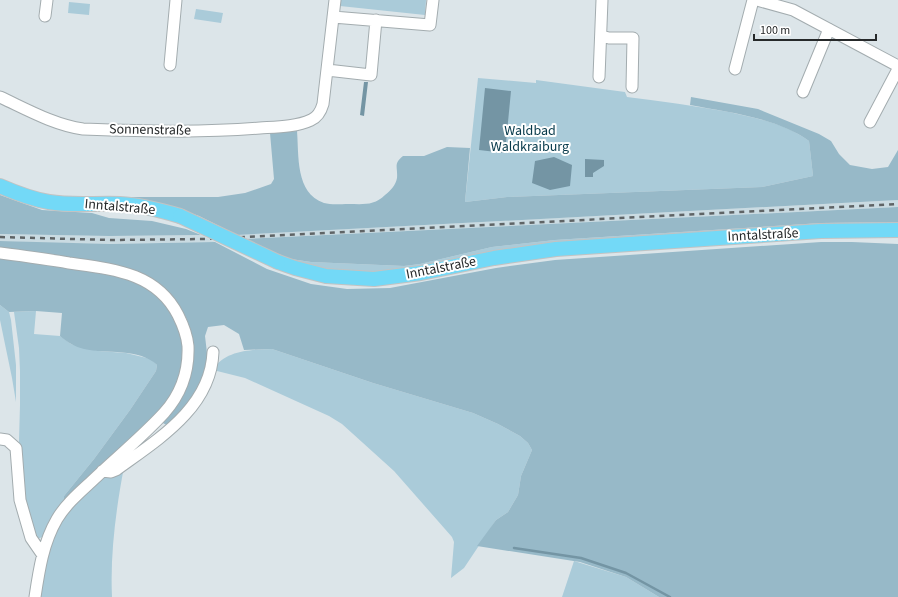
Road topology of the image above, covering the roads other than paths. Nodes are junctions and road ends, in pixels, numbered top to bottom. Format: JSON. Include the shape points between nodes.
{"nodes":[{"id":1,"x":47,"y":0,"type":"edge"},
{"id":2,"x":176,"y":0,"type":"edge"},
{"id":3,"x":335,"y":0,"type":"edge"},
{"id":4,"x":433,"y":0,"type":"edge"},
{"id":5,"x":602,"y":0,"type":"edge"},
{"id":6,"x":753,"y":0,"type":"edge"},
{"id":7,"x":757,"y":0,"type":"edge"},
{"id":8,"x":45,"y":16,"type":"dead end"},
{"id":9,"x":333,"y":17,"type":"junction"},
{"id":10,"x":376,"y":20,"type":"junction"},
{"id":11,"x":829,"y":29,"type":"junction"},
{"id":12,"x":601,"y":36,"type":"junction"},
{"id":13,"x":170,"y":65,"type":"dead end"},
{"id":14,"x":898,"y":66,"type":"edge"},
{"id":15,"x":734,"y":69,"type":"dead end"},
{"id":16,"x":898,"y":69,"type":"edge"},
{"id":17,"x":327,"y":70,"type":"junction"},
{"id":18,"x":599,"y":77,"type":"dead end"},
{"id":19,"x":632,"y":87,"type":"dead end"},
{"id":20,"x":803,"y":92,"type":"dead end"},
{"id":21,"x":0,"y":97,"type":"edge"},
{"id":22,"x":870,"y":122,"type":"dead end"},
{"id":23,"x":0,"y":186,"type":"edge"},
{"id":24,"x":898,"y":230,"type":"edge"},
{"id":25,"x":0,"y":253,"type":"edge"},
{"id":26,"x":213,"y":352,"type":"dead end"},
{"id":27,"x":0,"y":438,"type":"edge"},
{"id":28,"x":102,"y":471,"type":"junction"},
{"id":29,"x":42,"y":554,"type":"junction"},
{"id":30,"x":35,"y":597,"type":"edge"}],
"edges":[{"from":1,"to":8,"type":"street"},
{"from":2,"to":13,"type":"street"},
{"from":3,"to":9,"type":"street"},
{"from":4,"to":10,"type":"street","via":[[430,25]]},
{"from":5,"to":12,"type":"street"},
{"from":6,"to":15,"type":"street"},
{"from":7,"to":11,"type":"street","via":[[793,10]]},
{"from":9,"to":10,"type":"street"},
{"from":9,"to":17,"type":"street"},
{"from":10,"to":17,"type":"street","via":[[371,75]]},
{"from":11,"to":14,"type":"street"},
{"from":11,"to":20,"type":"street"},
{"from":12,"to":18,"type":"street"},
{"from":12,"to":19,"type":"street","via":[[633,38]]},
{"from":16,"to":22,"type":"street"},
{"from":17,"to":21,"type":"street","name":"Sonnenstraße","via":[[322,109],[315,118],[273,127],[182,132],[83,129],[52,120]]},
{"from":23,"to":24,"type":"main road","name":"Inntalstraße","bridge":true,"via":[[23,196],[48,202],[138,206],[180,216],[295,268],[326,276],[374,279],[556,249],[813,232]]},
{"from":25,"to":28,"type":"street","via":[[110,269],[138,277],[157,287],[180,318],[188,348],[186,374],[180,389],[162,415]]},
{"from":26,"to":28,"type":"street","via":[[213,364],[203,390],[183,417],[163,436],[116,470]]},
{"from":27,"to":29,"type":"street","via":[[7,440],[16,448],[20,500],[31,538]]},
{"from":28,"to":29,"type":"street","via":[[62,511]]},
{"from":29,"to":30,"type":"street"}]}
